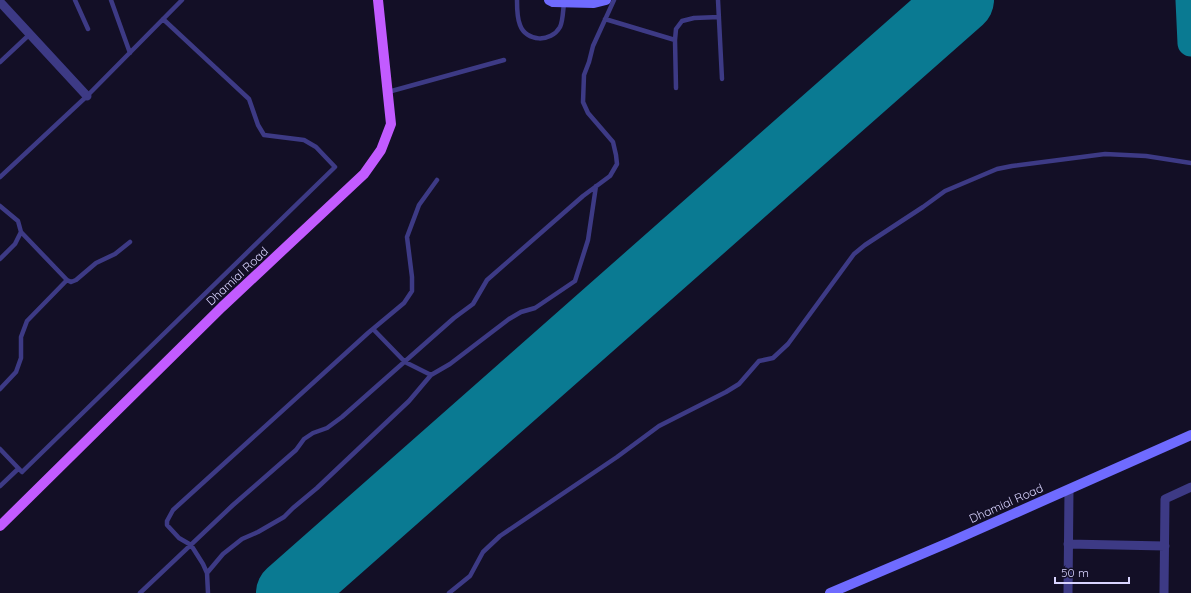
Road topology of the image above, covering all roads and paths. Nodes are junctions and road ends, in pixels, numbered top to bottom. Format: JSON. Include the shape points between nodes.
{"nodes":[{"id":1,"x":75,"y":0,"type":"edge"},
{"id":2,"x":112,"y":0,"type":"edge"},
{"id":3,"x":182,"y":0,"type":"edge"},
{"id":4,"x":378,"y":0,"type":"edge"},
{"id":5,"x":517,"y":0,"type":"edge"},
{"id":6,"x":549,"y":0,"type":"edge"},
{"id":7,"x":606,"y":0,"type":"edge"},
{"id":8,"x":614,"y":0,"type":"edge"},
{"id":9,"x":718,"y":0,"type":"edge"},
{"id":10,"x":0,"y":2,"type":"edge"},
{"id":11,"x":564,"y":2,"type":"junction"},
{"id":12,"x":719,"y":17,"type":"junction"},
{"id":13,"x":163,"y":19,"type":"junction"},
{"id":14,"x":605,"y":19,"type":"junction"},
{"id":15,"x":88,"y":28,"type":"dead end"},
{"id":16,"x":30,"y":34,"type":"junction"},
{"id":17,"x":675,"y":40,"type":"junction"},
{"id":18,"x":130,"y":53,"type":"junction"},
{"id":19,"x":504,"y":60,"type":"dead end"},
{"id":20,"x":0,"y":62,"type":"edge"},
{"id":21,"x":722,"y":78,"type":"dead end"},
{"id":22,"x":676,"y":88,"type":"dead end"},
{"id":23,"x":388,"y":92,"type":"junction"},
{"id":24,"x":88,"y":96,"type":"junction"},
{"id":25,"x":1191,"y":163,"type":"edge"},
{"id":26,"x":0,"y":177,"type":"edge"},
{"id":27,"x":437,"y":180,"type":"dead end"},
{"id":28,"x":596,"y":186,"type":"junction"},
{"id":29,"x":0,"y":206,"type":"edge"},
{"id":30,"x":22,"y":232,"type":"junction"},
{"id":31,"x":130,"y":242,"type":"dead end"},
{"id":32,"x":0,"y":259,"type":"edge"},
{"id":33,"x":67,"y":280,"type":"junction"},
{"id":34,"x":373,"y":329,"type":"junction"},
{"id":35,"x":405,"y":362,"type":"junction"},
{"id":36,"x":431,"y":375,"type":"junction"},
{"id":37,"x":0,"y":389,"type":"edge"},
{"id":38,"x":1191,"y":435,"type":"edge"},
{"id":39,"x":0,"y":449,"type":"edge"},
{"id":40,"x":18,"y":469,"type":"junction"},
{"id":41,"x":0,"y":486,"type":"edge"},
{"id":42,"x":1191,"y":487,"type":"edge"},
{"id":43,"x":1069,"y":490,"type":"junction"},
{"id":44,"x":0,"y":526,"type":"edge"},
{"id":45,"x":1068,"y":544,"type":"junction"},
{"id":46,"x":191,"y":545,"type":"junction"},
{"id":47,"x":1164,"y":546,"type":"junction"},
{"id":48,"x":207,"y":573,"type":"junction"},
{"id":49,"x":140,"y":593,"type":"edge"},
{"id":50,"x":208,"y":593,"type":"edge"},
{"id":51,"x":449,"y":593,"type":"edge"},
{"id":52,"x":830,"y":593,"type":"edge"},
{"id":53,"x":1068,"y":593,"type":"edge"},
{"id":54,"x":1164,"y":593,"type":"edge"}],
"edges":[{"from":1,"to":15,"type":"lane"},
{"from":2,"to":18,"type":"lane"},
{"from":3,"to":13,"type":"lane"},
{"from":4,"to":23,"type":"main road","name":"Dhamial Road"},
{"from":5,"to":11,"type":"lane","via":[[520,25],[525,33],[540,40],[558,30]]},
{"from":6,"to":11,"type":"main road"},
{"from":7,"to":11,"type":"main road","via":[[594,3]]},
{"from":8,"to":14,"type":"lane"},
{"from":9,"to":12,"type":"lane"},
{"from":10,"to":16,"type":"street"},
{"from":12,"to":17,"type":"lane","via":[[682,21],[676,29]]},
{"from":12,"to":21,"type":"lane"},
{"from":13,"to":18,"type":"lane"},
{"from":13,"to":40,"type":"lane","via":[[249,100],[264,136],[304,140],[316,147],[335,166],[22,472]]},
{"from":14,"to":17,"type":"lane"},
{"from":14,"to":28,"type":"lane","via":[[584,75],[583,102],[588,113],[613,142],[617,164],[610,176]]},
{"from":16,"to":20,"type":"lane"},
{"from":16,"to":24,"type":"street"},
{"from":17,"to":22,"type":"lane"},
{"from":18,"to":24,"type":"lane"},
{"from":19,"to":23,"type":"lane"},
{"from":23,"to":44,"type":"main road","name":"Dhamial Road","via":[[391,124],[381,150],[364,174],[222,307]]},
{"from":24,"to":26,"type":"lane"},
{"from":25,"to":51,"type":"lane","via":[[1146,156],[1105,154],[997,169],[944,191],[854,254],[788,344],[773,358],[759,361],[739,384],[726,392],[659,426],[500,536],[483,552],[470,576]]},
{"from":27,"to":34,"type":"lane","via":[[419,204],[407,237],[412,291],[404,303]]},
{"from":28,"to":35,"type":"lane","via":[[487,280],[473,304]]},
{"from":28,"to":36,"type":"lane","via":[[588,240],[575,281],[535,308],[509,319],[450,364]]},
{"from":29,"to":30,"type":"lane","via":[[18,222]]},
{"from":30,"to":32,"type":"lane","via":[[15,244]]},
{"from":30,"to":33,"type":"lane"},
{"from":31,"to":33,"type":"lane","via":[[115,254],[96,263],[76,280]]},
{"from":33,"to":37,"type":"lane","via":[[27,321],[21,337],[21,358],[16,372]]},
{"from":34,"to":35,"type":"lane"},
{"from":34,"to":46,"type":"lane","via":[[173,510],[167,525],[179,538]]},
{"from":35,"to":36,"type":"lane"},
{"from":35,"to":46,"type":"lane","via":[[342,417],[327,428],[304,439],[296,450]]},
{"from":36,"to":48,"type":"lane","via":[[409,401],[317,488],[284,516],[242,539],[223,554]]},
{"from":38,"to":43,"type":"main road","name":"Dhamial Road"},
{"from":39,"to":40,"type":"lane"},
{"from":40,"to":41,"type":"lane"},
{"from":42,"to":47,"type":"street","via":[[1165,499]]},
{"from":43,"to":45,"type":"street"},
{"from":43,"to":52,"type":"main road","name":"Dhamial Road"},
{"from":45,"to":47,"type":"street"},
{"from":45,"to":53,"type":"street"},
{"from":46,"to":48,"type":"lane"},
{"from":46,"to":49,"type":"lane"},
{"from":47,"to":54,"type":"street"},
{"from":48,"to":50,"type":"lane"}]}
